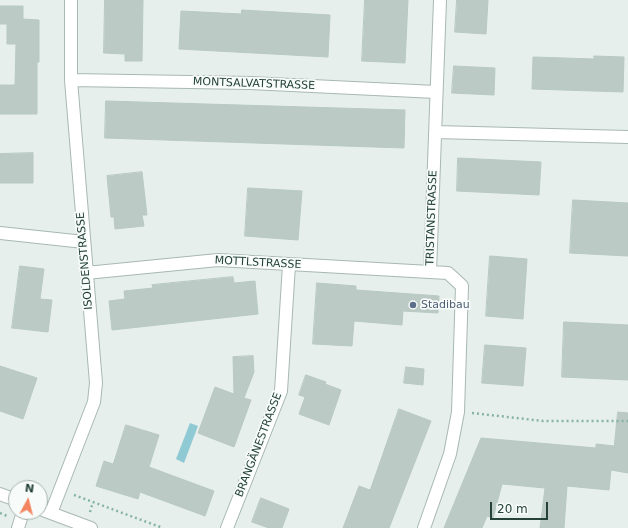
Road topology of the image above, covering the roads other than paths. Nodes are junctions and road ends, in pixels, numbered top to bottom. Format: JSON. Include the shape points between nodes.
{"nodes":[{"id":1,"x":71,"y":0,"type":"edge"},
{"id":2,"x":440,"y":0,"type":"edge"},
{"id":3,"x":71,"y":80,"type":"junction"},
{"id":4,"x":436,"y":92,"type":"junction"},
{"id":5,"x":436,"y":132,"type":"junction"},
{"id":6,"x":628,"y":137,"type":"edge"},
{"id":7,"x":0,"y":233,"type":"edge"},
{"id":8,"x":84,"y":242,"type":"junction"},
{"id":9,"x":289,"y":264,"type":"junction"},
{"id":10,"x":430,"y":272,"type":"junction"},
{"id":11,"x":86,"y":273,"type":"junction"},
{"id":12,"x":48,"y":508,"type":"edge"},
{"id":13,"x":48,"y":512,"type":"edge"},
{"id":14,"x":91,"y":528,"type":"edge"},
{"id":15,"x":227,"y":528,"type":"edge"},
{"id":16,"x":424,"y":528,"type":"edge"}],
"edges":[{"from":1,"to":3,"type":"street","name":"ISOLDENSTRASSE"},
{"from":2,"to":4,"type":"street","name":"TRISTANSTRASSE"},
{"from":3,"to":4,"type":"street","name":"MONTSALVATSTRASSE","via":[[250,83]]},
{"from":3,"to":8,"type":"street","name":"ISOLDENSTRASSE"},
{"from":4,"to":5,"type":"street","name":"TRISTANSTRASSE"},
{"from":5,"to":6,"type":"street"},
{"from":5,"to":10,"type":"street","name":"TRISTANSTRASSE"},
{"from":7,"to":8,"type":"street"},
{"from":8,"to":11,"type":"street","name":"ISOLDENSTRASSE"},
{"from":9,"to":10,"type":"street","name":"MOTTLSTRASSE"},
{"from":9,"to":11,"type":"street","name":"MOTTLSTRASSE","via":[[218,260]]},
{"from":9,"to":15,"type":"street","name":"BRANGÄNESTRASSE","via":[[282,390]]},
{"from":10,"to":16,"type":"street","name":"TRISTANSTRASSE","via":[[448,273],[462,286],[458,412],[450,454]]},
{"from":11,"to":12,"type":"street","name":"ISOLDENSTRASSE","via":[[96,383],[94,402],[60,490]]},
{"from":13,"to":14,"type":"street"}]}
